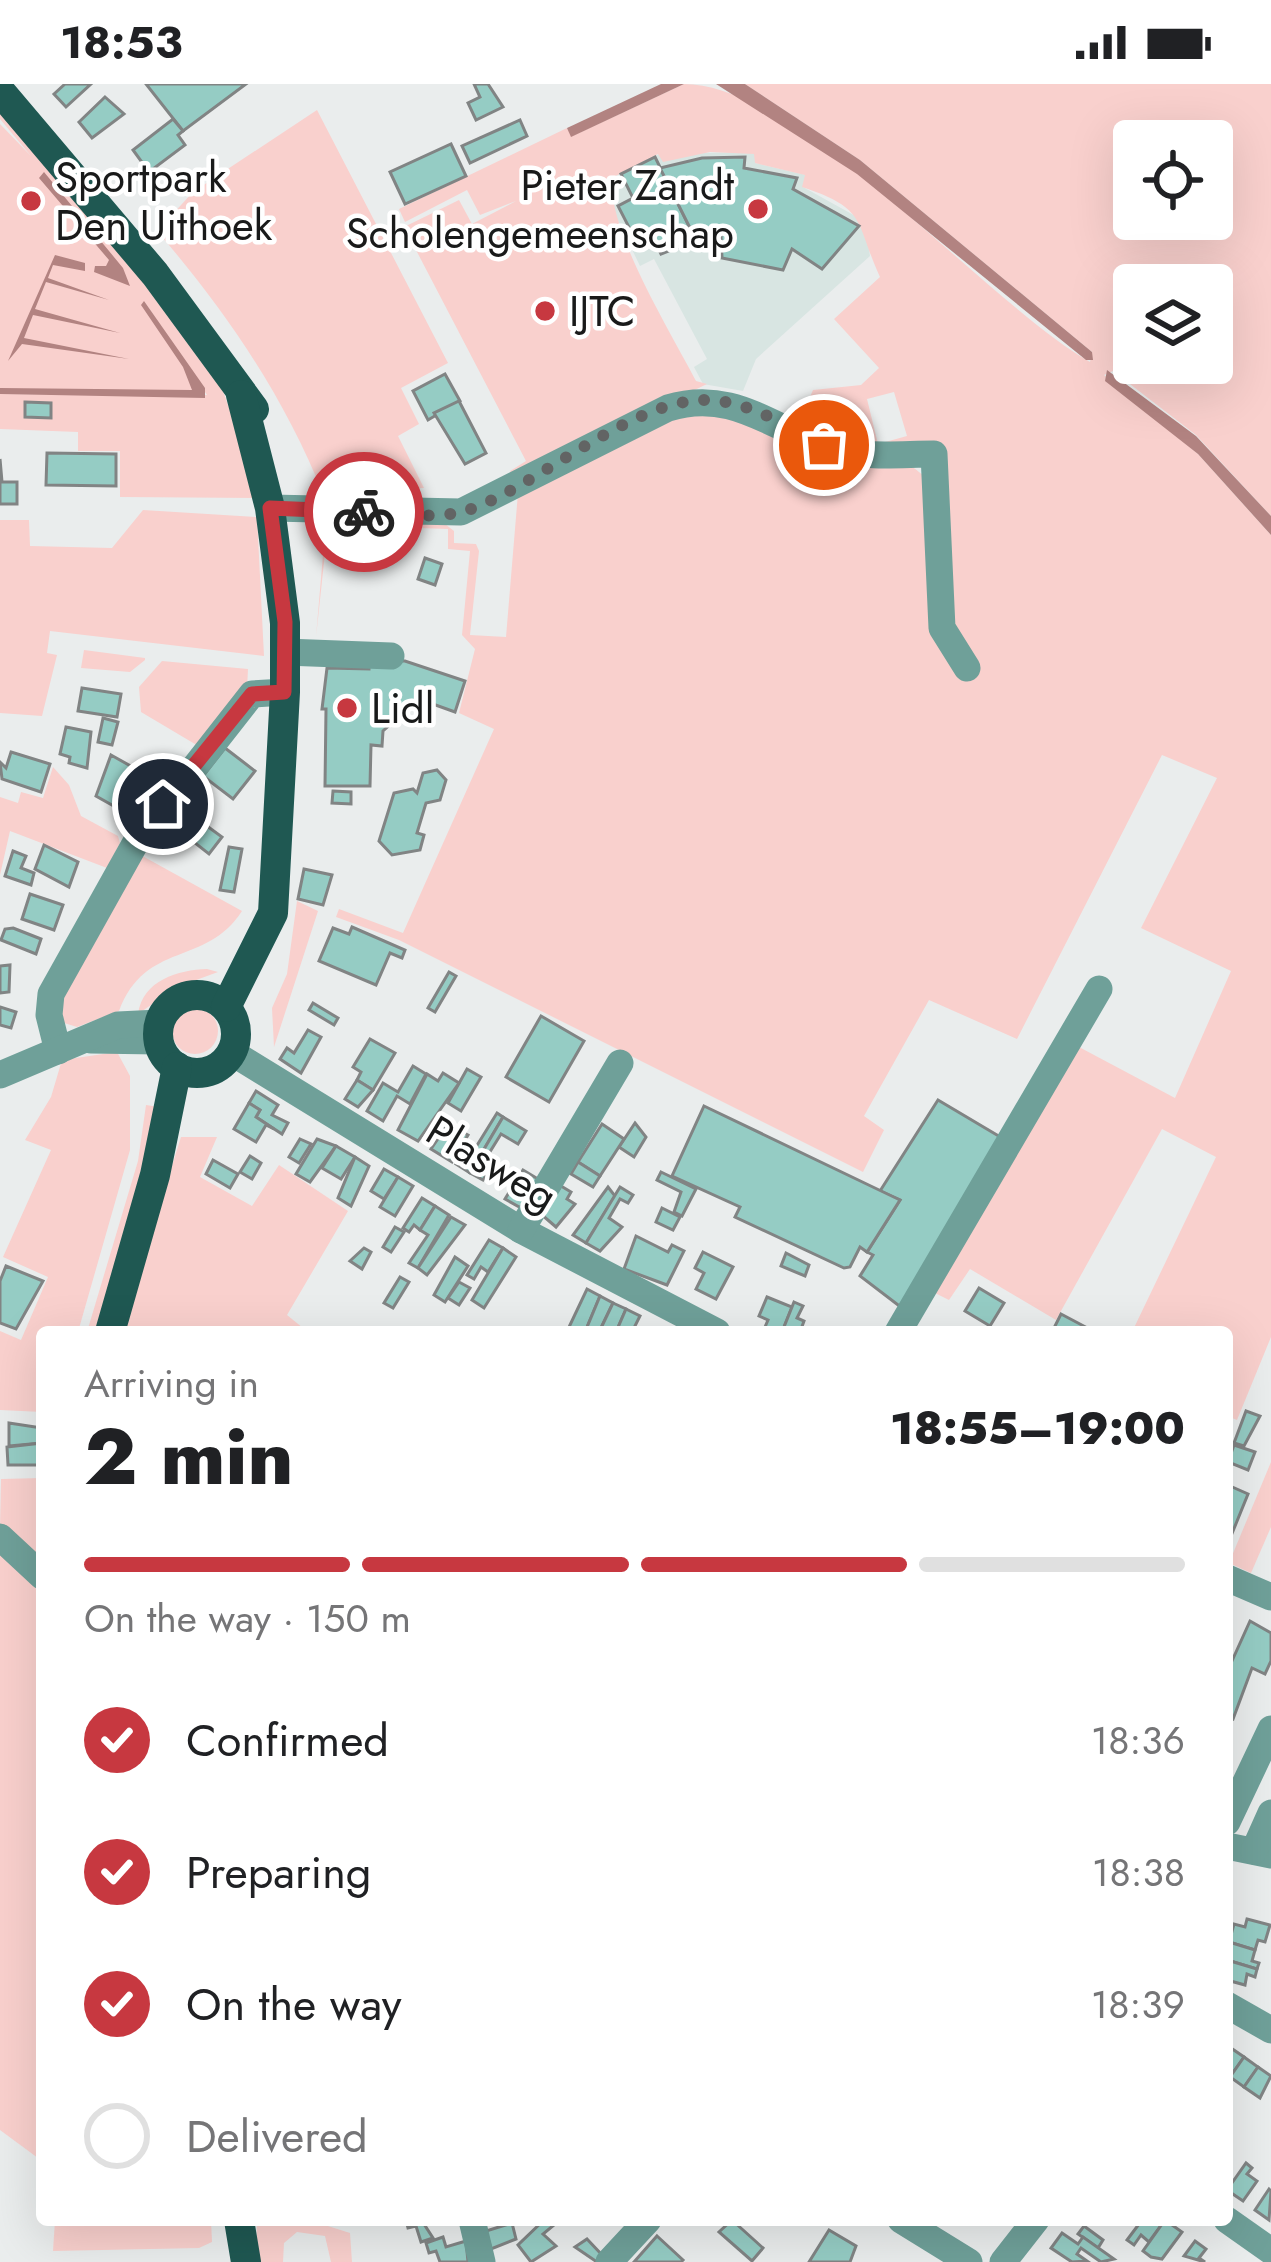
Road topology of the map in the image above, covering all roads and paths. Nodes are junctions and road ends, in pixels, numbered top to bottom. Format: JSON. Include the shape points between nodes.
{"nodes":[{"id":1,"x":0,"y":91,"type":"edge"},
{"id":2,"x":280,"y":508,"type":"junction"},
{"id":3,"x":285,"y":637,"type":"junction"},
{"id":4,"x":391,"y":656,"type":"dead end"},
{"id":5,"x":967,"y":668,"type":"dead end"},
{"id":6,"x":284,"y":692,"type":"junction"},
{"id":7,"x":1099,"y":988,"type":"dead end"},
{"id":8,"x":217,"y":1002,"type":"junction"},
{"id":9,"x":159,"y":1033,"type":"junction"},
{"id":10,"x":58,"y":1051,"type":"junction"},
{"id":11,"x":231,"y":1052,"type":"junction"},
{"id":12,"x":620,"y":1063,"type":"dead end"},
{"id":13,"x":186,"y":1070,"type":"junction"},
{"id":14,"x":0,"y":1075,"type":"edge"},
{"id":15,"x":521,"y":1231,"type":"junction"},
{"id":16,"x":685,"y":1325,"type":"edge"},
{"id":17,"x":112,"y":1326,"type":"edge"},
{"id":18,"x":902,"y":1326,"type":"edge"},
{"id":19,"x":0,"y":1537,"type":"edge"},
{"id":20,"x":36,"y":1570,"type":"edge"},
{"id":21,"x":1233,"y":1581,"type":"edge"},
{"id":22,"x":1271,"y":1597,"type":"edge"},
{"id":23,"x":1269,"y":1738,"type":"edge"},
{"id":24,"x":1233,"y":1810,"type":"edge"},
{"id":25,"x":1271,"y":1813,"type":"edge"},
{"id":26,"x":1251,"y":1851,"type":"edge"},
{"id":27,"x":1233,"y":2008,"type":"edge"},
{"id":28,"x":1271,"y":2030,"type":"edge"},
{"id":29,"x":1233,"y":2224,"type":"edge"},
{"id":30,"x":240,"y":2226,"type":"edge"},
{"id":31,"x":473,"y":2226,"type":"edge"},
{"id":32,"x":642,"y":2226,"type":"edge"},
{"id":33,"x":911,"y":2226,"type":"edge"},
{"id":34,"x":1031,"y":2226,"type":"edge"},
{"id":35,"x":1271,"y":2252,"type":"edge"},
{"id":36,"x":246,"y":2262,"type":"edge"},
{"id":37,"x":482,"y":2262,"type":"edge"},
{"id":38,"x":609,"y":2262,"type":"edge"},
{"id":39,"x":968,"y":2262,"type":"edge"},
{"id":40,"x":1003,"y":2262,"type":"edge"}],
"edges":[{"from":1,"to":2,"type":"main road","via":[[155,274],[241,395]]},
{"from":2,"to":3,"type":"main road"},
{"from":2,"to":5,"type":"street","via":[[461,512],[668,408],[723,401],[841,451],[934,454],[942,628]]},
{"from":3,"to":4,"type":"street"},
{"from":3,"to":6,"type":"main road"},
{"from":6,"to":8,"type":"main road","via":[[273,878]]},
{"from":6,"to":10,"type":"street","via":[[252,694],[136,842],[51,994]]},
{"from":7,"to":18,"type":"street"},
{"from":8,"to":9,"type":"main road","via":[[174,1002]]},
{"from":8,"to":11,"type":"main road","via":[[235,1024]]},
{"from":9,"to":10,"type":"street","via":[[130,1022]]},
{"from":9,"to":13,"type":"main road"},
{"from":10,"to":14,"type":"street"},
{"from":11,"to":13,"type":"main road","via":[[212,1070]]},
{"from":11,"to":15,"type":"street","name":"Plasweg"},
{"from":12,"to":15,"type":"street"},
{"from":13,"to":17,"type":"main road"},
{"from":15,"to":16,"type":"street","name":"Plasweg"},
{"from":19,"to":20,"type":"street"},
{"from":21,"to":22,"type":"street"},
{"from":23,"to":24,"type":"street"},
{"from":25,"to":26,"type":"street"},
{"from":27,"to":28,"type":"street"},
{"from":29,"to":35,"type":"street"},
{"from":30,"to":36,"type":"main road"},
{"from":31,"to":37,"type":"street"},
{"from":32,"to":38,"type":"street"},
{"from":33,"to":39,"type":"street"},
{"from":34,"to":40,"type":"street"}]}
